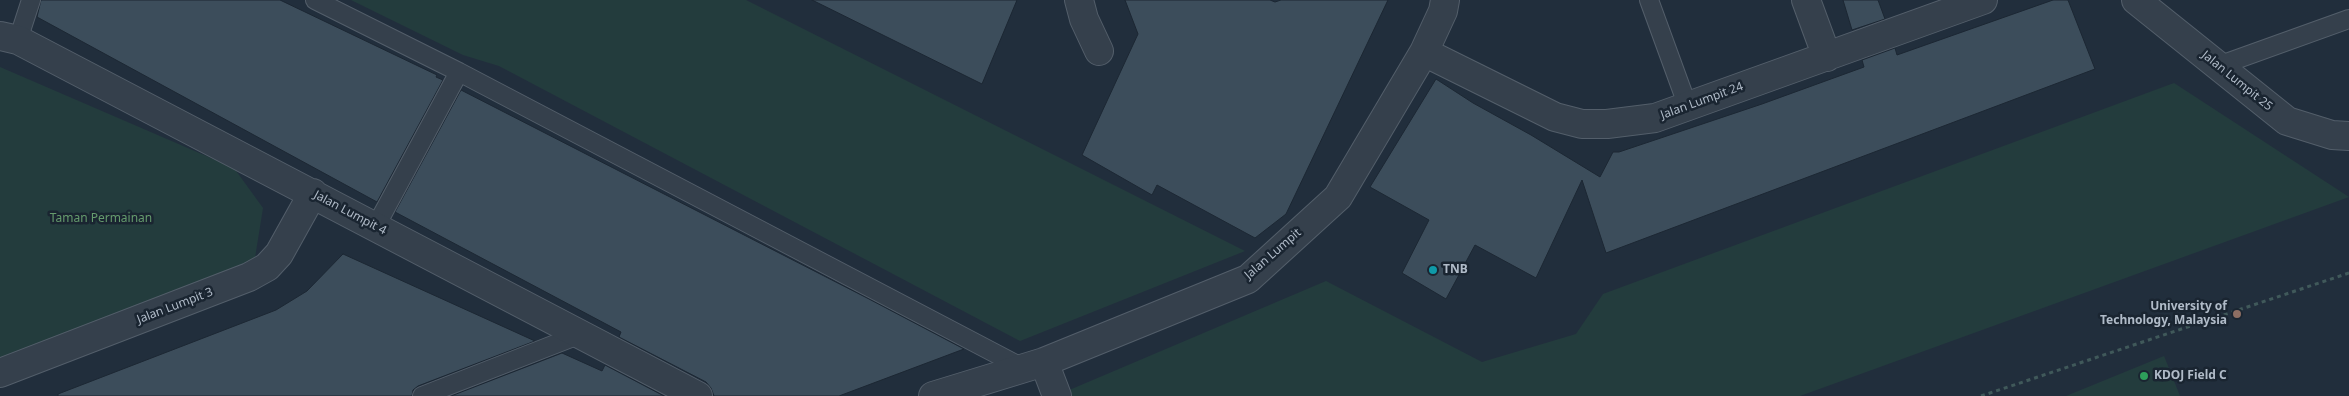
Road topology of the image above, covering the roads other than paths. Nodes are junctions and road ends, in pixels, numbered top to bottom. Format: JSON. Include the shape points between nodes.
{"nodes":[{"id":1,"x":31,"y":0,"type":"edge"},
{"id":2,"x":315,"y":0,"type":"edge"},
{"id":3,"x":1080,"y":0,"type":"edge"},
{"id":4,"x":1445,"y":0,"type":"edge"},
{"id":5,"x":1649,"y":0,"type":"edge"},
{"id":6,"x":1806,"y":0,"type":"edge"},
{"id":7,"x":1983,"y":0,"type":"edge"},
{"id":8,"x":2136,"y":0,"type":"edge"},
{"id":9,"x":2349,"y":19,"type":"edge"},
{"id":10,"x":9,"y":38,"type":"edge"},
{"id":11,"x":1099,"y":51,"type":"dead end"},
{"id":12,"x":1424,"y":52,"type":"junction"},
{"id":13,"x":1827,"y":57,"type":"junction"},
{"id":14,"x":2218,"y":66,"type":"junction"},
{"id":15,"x":460,"y":72,"type":"junction"},
{"id":16,"x":1688,"y":107,"type":"junction"},
{"id":17,"x":2349,"y":136,"type":"edge"},
{"id":18,"x":313,"y":193,"type":"junction"},
{"id":19,"x":376,"y":226,"type":"junction"},
{"id":20,"x":581,"y":334,"type":"junction"},
{"id":21,"x":1034,"y":366,"type":"junction"},
{"id":22,"x":0,"y":373,"type":"edge"},
{"id":23,"x":422,"y":396,"type":"edge"},
{"id":24,"x":698,"y":396,"type":"edge"},
{"id":25,"x":933,"y":396,"type":"edge"},
{"id":26,"x":1057,"y":396,"type":"edge"}],
"edges":[{"from":1,"to":10,"type":"lane"},
{"from":2,"to":15,"type":"lane"},
{"from":3,"to":11,"type":"street","via":[[1084,19]]},
{"from":4,"to":12,"type":"street","name":"Jalan Lumpit","via":[[1444,11]]},
{"from":5,"to":16,"type":"lane"},
{"from":6,"to":13,"type":"street"},
{"from":7,"to":13,"type":"street","name":"Jalan Lumpit 24"},
{"from":8,"to":14,"type":"street","name":"Jalan Lumpit 25"},
{"from":9,"to":14,"type":"lane"},
{"from":10,"to":18,"type":"street","name":"Jalan Lumpit 4"},
{"from":12,"to":16,"type":"street","name":"Jalan Lumpit 24","via":[[1555,117],[1582,124],[1656,118]]},
{"from":12,"to":21,"type":"street","name":"Jalan Lumpit","via":[[1338,197],[1248,279]]},
{"from":13,"to":16,"type":"street","name":"Jalan Lumpit 24"},
{"from":14,"to":17,"type":"street","name":"Jalan Lumpit 25","via":[[2287,121],[2332,135]]},
{"from":15,"to":19,"type":"lane"},
{"from":15,"to":21,"type":"lane"},
{"from":18,"to":19,"type":"street","name":"Jalan Lumpit 4"},
{"from":18,"to":22,"type":"street","name":"Jalan Lumpit 3","via":[[279,254],[267,267],[249,277]]},
{"from":19,"to":20,"type":"street","name":"Jalan Lumpit 4"},
{"from":20,"to":23,"type":"lane"},
{"from":20,"to":24,"type":"street","name":"Jalan Lumpit 4"},
{"from":21,"to":25,"type":"street","name":"Jalan Lumpit"},
{"from":21,"to":26,"type":"street"}]}
